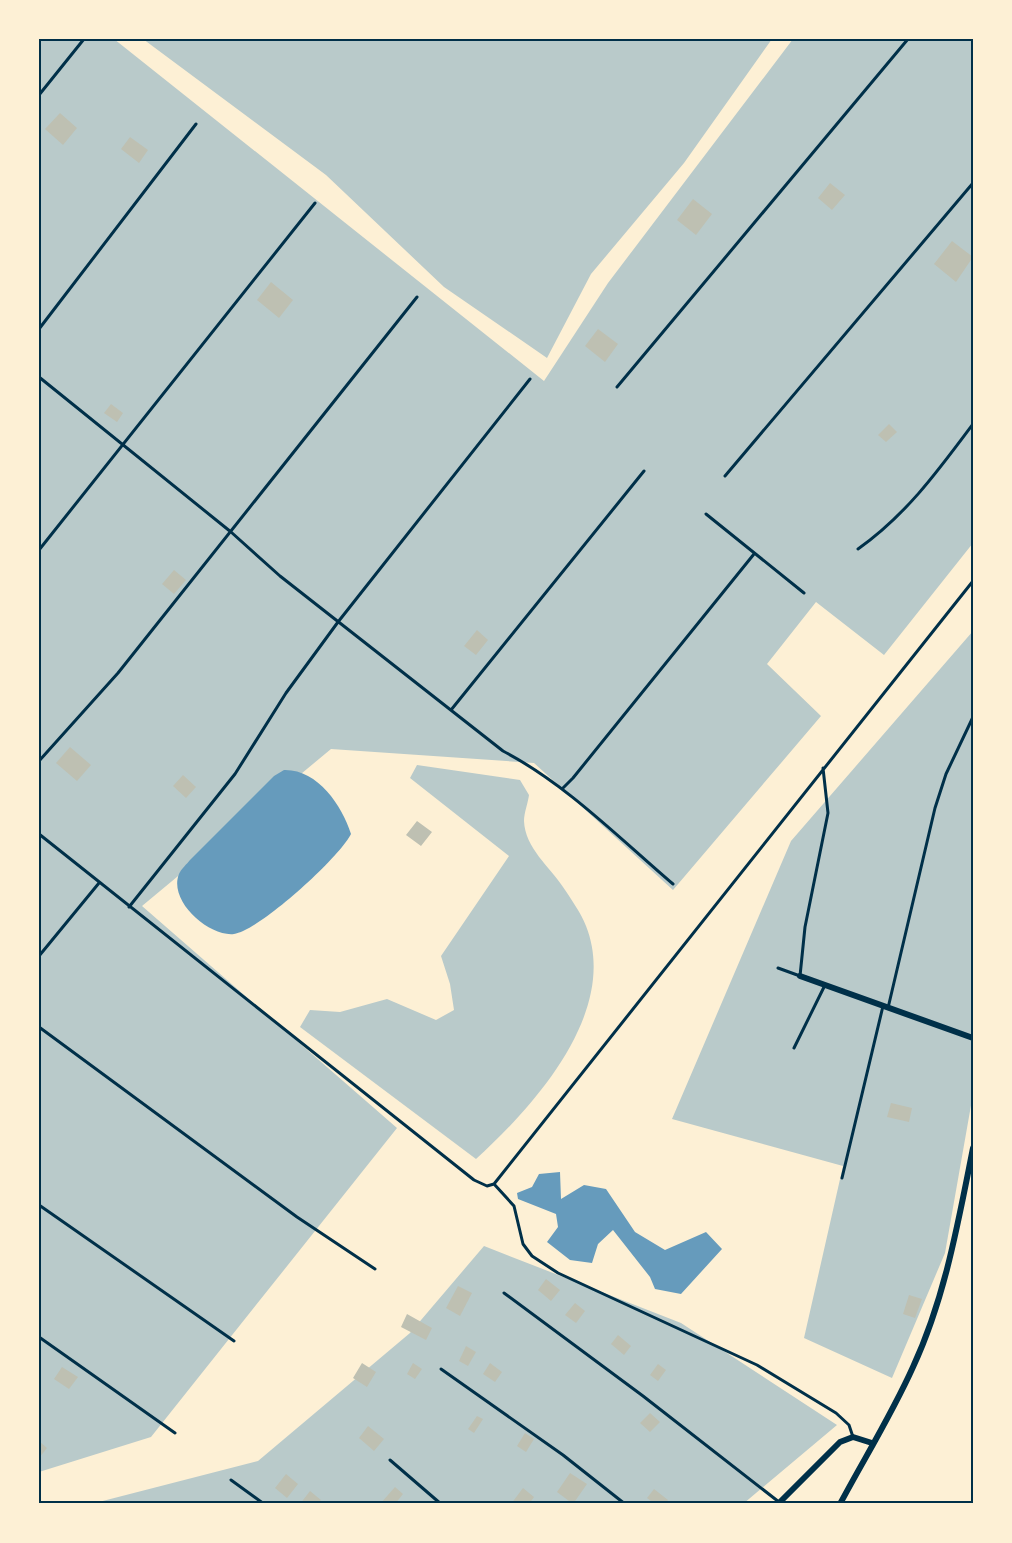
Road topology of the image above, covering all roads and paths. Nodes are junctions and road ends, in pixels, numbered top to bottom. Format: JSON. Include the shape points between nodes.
{"nodes":[{"id":1,"x":84,"y":39,"type":"edge"},
{"id":2,"x":908,"y":39,"type":"edge"},
{"id":3,"x":39,"y":95,"type":"edge"},
{"id":4,"x":196,"y":124,"type":"dead end"},
{"id":5,"x":973,"y":183,"type":"edge"},
{"id":6,"x":315,"y":203,"type":"dead end"},
{"id":7,"x":417,"y":297,"type":"dead end"},
{"id":8,"x":39,"y":329,"type":"edge"},
{"id":9,"x":39,"y":377,"type":"edge"},
{"id":10,"x":530,"y":379,"type":"dead end"},
{"id":11,"x":617,"y":387,"type":"dead end"},
{"id":12,"x":973,"y":424,"type":"edge"},
{"id":13,"x":122,"y":445,"type":"junction"},
{"id":14,"x":644,"y":471,"type":"dead end"},
{"id":15,"x":724,"y":476,"type":"dead end"},
{"id":16,"x":706,"y":514,"type":"dead end"},
{"id":17,"x":231,"y":532,"type":"junction"},
{"id":18,"x":858,"y":549,"type":"dead end"},
{"id":19,"x":39,"y":550,"type":"edge"},
{"id":20,"x":754,"y":554,"type":"junction"},
{"id":21,"x":973,"y":581,"type":"edge"},
{"id":22,"x":804,"y":593,"type":"dead end"},
{"id":23,"x":338,"y":622,"type":"junction"},
{"id":24,"x":452,"y":710,"type":"junction"},
{"id":25,"x":973,"y":717,"type":"edge"},
{"id":26,"x":39,"y":761,"type":"edge"},
{"id":27,"x":823,"y":768,"type":"junction"},
{"id":28,"x":562,"y":789,"type":"junction"},
{"id":29,"x":39,"y":834,"type":"edge"},
{"id":30,"x":99,"y":883,"type":"junction"},
{"id":31,"x":673,"y":884,"type":"dead end"},
{"id":32,"x":129,"y":907,"type":"junction"},
{"id":33,"x":39,"y":956,"type":"edge"},
{"id":34,"x":778,"y":968,"type":"dead end"},
{"id":35,"x":800,"y":976,"type":"junction"},
{"id":36,"x":825,"y":985,"type":"junction"},
{"id":37,"x":885,"y":1007,"type":"junction"},
{"id":38,"x":39,"y":1027,"type":"edge"},
{"id":39,"x":973,"y":1038,"type":"edge"},
{"id":40,"x":794,"y":1048,"type":"dead end"},
{"id":41,"x":973,"y":1148,"type":"edge"},
{"id":42,"x":842,"y":1178,"type":"dead end"},
{"id":43,"x":494,"y":1184,"type":"junction"},
{"id":44,"x":39,"y":1205,"type":"edge"},
{"id":45,"x":375,"y":1269,"type":"dead end"},
{"id":46,"x":504,"y":1293,"type":"dead end"},
{"id":47,"x":39,"y":1337,"type":"edge"},
{"id":48,"x":234,"y":1341,"type":"dead end"},
{"id":49,"x":441,"y":1369,"type":"dead end"},
{"id":50,"x":175,"y":1433,"type":"dead end"},
{"id":51,"x":853,"y":1437,"type":"junction"},
{"id":52,"x":872,"y":1443,"type":"junction"},
{"id":53,"x":390,"y":1461,"type":"dead end"},
{"id":54,"x":231,"y":1480,"type":"dead end"},
{"id":55,"x":778,"y":1503,"type":"edge"},
{"id":56,"x":264,"y":1504,"type":"edge"},
{"id":57,"x":441,"y":1504,"type":"edge"},
{"id":58,"x":625,"y":1504,"type":"edge"},
{"id":59,"x":840,"y":1504,"type":"edge"}],
"edges":[{"from":1,"to":3,"type":"lane"},
{"from":2,"to":11,"type":"lane"},
{"from":4,"to":8,"type":"lane"},
{"from":5,"to":15,"type":"lane"},
{"from":6,"to":13,"type":"lane"},
{"from":7,"to":17,"type":"lane"},
{"from":9,"to":13,"type":"lane"},
{"from":10,"to":23,"type":"lane"},
{"from":12,"to":18,"type":"lane","via":[[920,495],[887,529]]},
{"from":13,"to":17,"type":"lane"},
{"from":13,"to":19,"type":"lane"},
{"from":14,"to":24,"type":"lane"},
{"from":16,"to":20,"type":"lane"},
{"from":17,"to":23,"type":"lane"},
{"from":17,"to":26,"type":"lane","via":[[118,673]]},
{"from":20,"to":22,"type":"lane"},
{"from":20,"to":28,"type":"lane"},
{"from":21,"to":27,"type":"lane"},
{"from":23,"to":24,"type":"lane"},
{"from":23,"to":32,"type":"lane","via":[[286,693],[235,774]]},
{"from":24,"to":28,"type":"lane","via":[[503,751]]},
{"from":25,"to":37,"type":"lane","via":[[935,808]]},
{"from":27,"to":35,"type":"lane","via":[[828,813],[805,927]]},
{"from":27,"to":43,"type":"lane"},
{"from":28,"to":31,"type":"lane"},
{"from":29,"to":30,"type":"lane"},
{"from":30,"to":32,"type":"lane"},
{"from":30,"to":33,"type":"lane"},
{"from":32,"to":43,"type":"lane","via":[[474,1180],[487,1186]]},
{"from":34,"to":35,"type":"lane"},
{"from":35,"to":36,"type":"street"},
{"from":36,"to":37,"type":"street"},
{"from":36,"to":40,"type":"lane"},
{"from":37,"to":39,"type":"street"},
{"from":37,"to":42,"type":"lane"},
{"from":38,"to":45,"type":"lane","via":[[297,1217]]},
{"from":41,"to":52,"type":"street","via":[[936,1308],[913,1367]]},
{"from":43,"to":51,"type":"lane","via":[[514,1206],[523,1244],[532,1256],[558,1273],[757,1365],[836,1413],[849,1425]]},
{"from":44,"to":48,"type":"lane"},
{"from":46,"to":55,"type":"lane"},
{"from":47,"to":50,"type":"lane"},
{"from":49,"to":58,"type":"lane"},
{"from":51,"to":52,"type":"street"},
{"from":51,"to":55,"type":"street","via":[[840,1442]]},
{"from":52,"to":59,"type":"street"},
{"from":53,"to":57,"type":"lane"},
{"from":54,"to":56,"type":"lane"}]}
